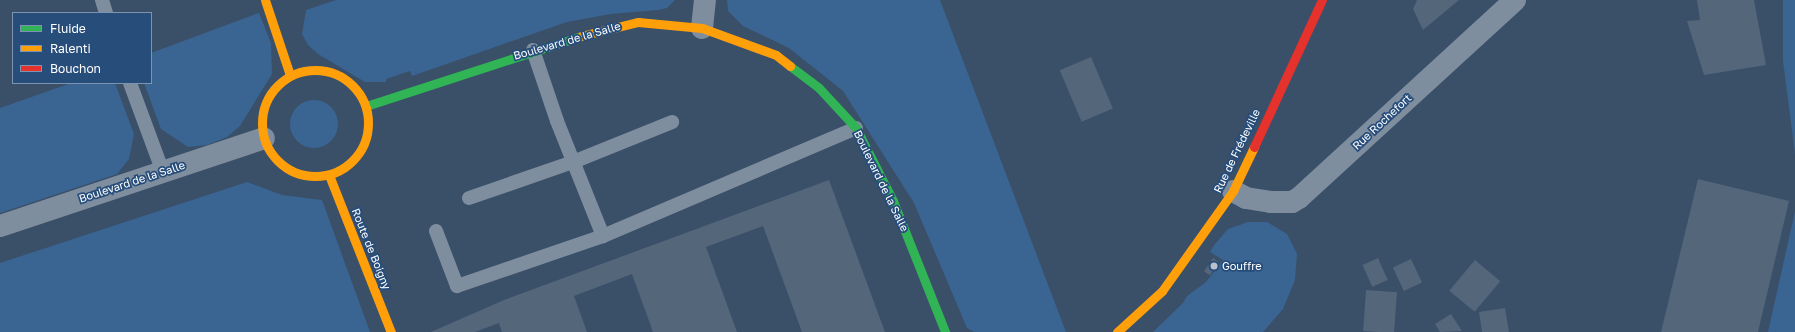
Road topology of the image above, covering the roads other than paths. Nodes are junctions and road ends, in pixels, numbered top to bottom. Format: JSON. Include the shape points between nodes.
{"nodes":[{"id":1,"x":102,"y":0,"type":"edge"},
{"id":2,"x":265,"y":0,"type":"edge"},
{"id":3,"x":705,"y":0,"type":"edge"},
{"id":4,"x":1322,"y":0,"type":"edge"},
{"id":5,"x":1515,"y":0,"type":"edge"},
{"id":6,"x":106,"y":12,"type":"edge"},
{"id":7,"x":702,"y":28,"type":"junction"},
{"id":8,"x":533,"y":50,"type":"junction"},
{"id":9,"x":290,"y":76,"type":"junction"},
{"id":10,"x":130,"y":84,"type":"edge"},
{"id":11,"x":366,"y":106,"type":"junction"},
{"id":12,"x":672,"y":122,"type":"dead end"},
{"id":13,"x":856,"y":128,"type":"junction"},
{"id":14,"x":264,"y":138,"type":"junction"},
{"id":15,"x":573,"y":162,"type":"junction"},
{"id":16,"x":163,"y":172,"type":"junction"},
{"id":17,"x":329,"y":175,"type":"junction"},
{"id":18,"x":1233,"y":191,"type":"junction"},
{"id":19,"x":469,"y":198,"type":"dead end"},
{"id":20,"x":0,"y":226,"type":"edge"},
{"id":21,"x":436,"y":231,"type":"dead end"},
{"id":22,"x":603,"y":236,"type":"junction"},
{"id":23,"x":391,"y":332,"type":"edge"},
{"id":24,"x":944,"y":332,"type":"edge"},
{"id":25,"x":1117,"y":332,"type":"edge"}],
"edges":[{"from":1,"to":6,"type":"lane"},
{"from":2,"to":9,"type":"street"},
{"from":3,"to":7,"type":"street"},
{"from":4,"to":18,"type":"street","name":"Rue de Frédeville"},
{"from":5,"to":18,"type":"street","name":"Rue Rochefort","via":[[1299,198],[1292,202],[1271,202],[1246,198]]},
{"from":7,"to":8,"type":"street","name":"Boulevard de la Salle","via":[[638,22]]},
{"from":7,"to":13,"type":"street","name":"Boulevard de la Salle","via":[[776,55],[819,88]]},
{"from":8,"to":11,"type":"street","name":"Boulevard de la Salle"},
{"from":8,"to":15,"type":"lane"},
{"from":9,"to":11,"type":"street","via":[[315,70],[332,72],[350,84]]},
{"from":9,"to":14,"type":"street","via":[[276,86],[268,98],[262,125]]},
{"from":10,"to":16,"type":"lane"},
{"from":11,"to":17,"type":"street","via":[[366,140],[357,156]]},
{"from":12,"to":15,"type":"lane"},
{"from":13,"to":22,"type":"lane"},
{"from":13,"to":24,"type":"street","name":"Boulevard de la Salle","via":[[894,201]]},
{"from":14,"to":16,"type":"street","name":"Boulevard de la Salle"},
{"from":14,"to":17,"type":"street","via":[[271,153],[292,170],[312,176]]},
{"from":15,"to":19,"type":"lane"},
{"from":15,"to":22,"type":"lane"},
{"from":16,"to":20,"type":"street","name":"Boulevard de la Salle"},
{"from":17,"to":23,"type":"street","name":"Route de Boigny"},
{"from":18,"to":25,"type":"street","name":"Rue de Frédeville","via":[[1162,291]]},
{"from":21,"to":22,"type":"lane","via":[[457,286]]}]}
